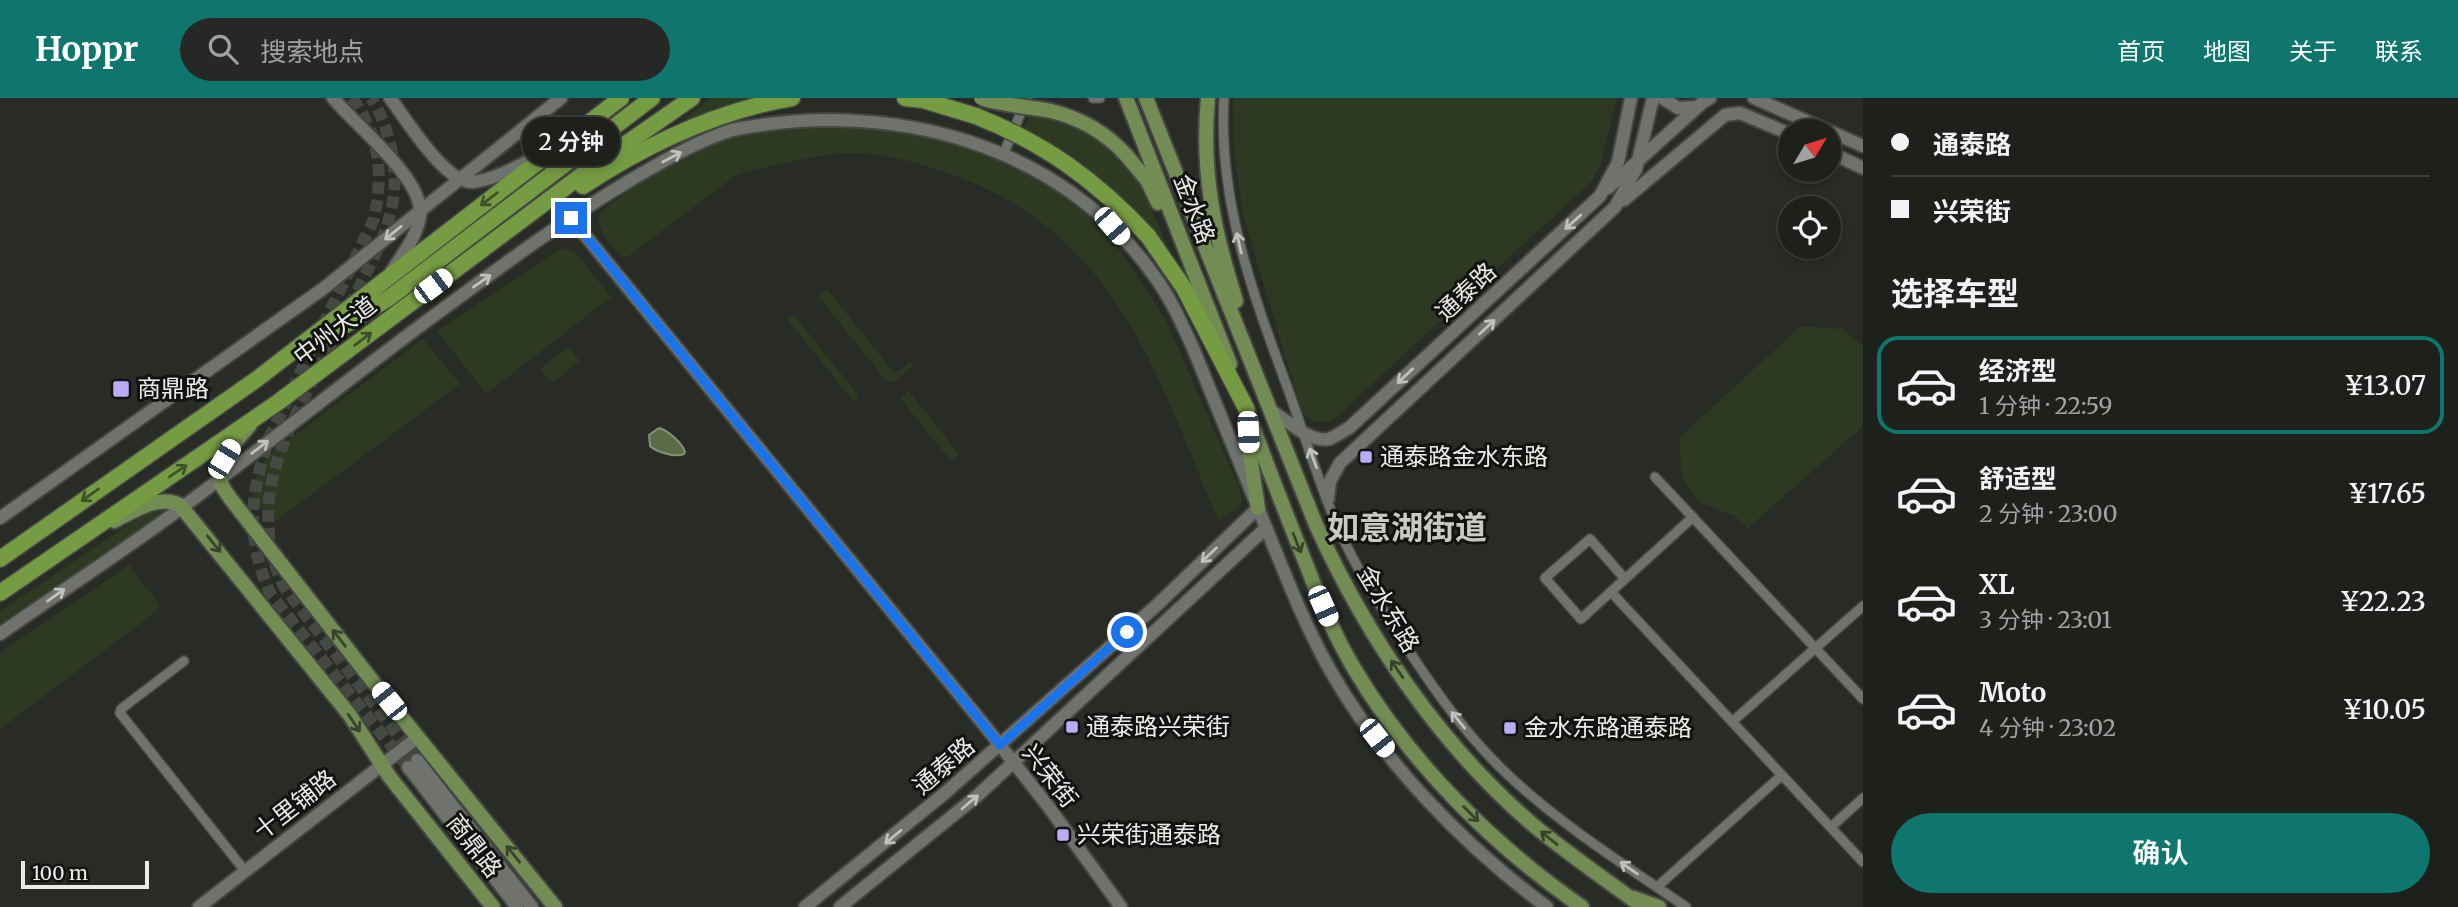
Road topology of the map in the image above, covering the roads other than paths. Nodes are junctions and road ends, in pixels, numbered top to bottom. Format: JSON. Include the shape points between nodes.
{"nodes":[{"id":1,"x":333,"y":98,"type":"edge"},
{"id":2,"x":390,"y":98,"type":"edge"},
{"id":3,"x":561,"y":98,"type":"edge"},
{"id":4,"x":607,"y":98,"type":"edge"},
{"id":5,"x":621,"y":98,"type":"edge"},
{"id":6,"x":652,"y":98,"type":"edge"},
{"id":7,"x":692,"y":98,"type":"edge"},
{"id":8,"x":792,"y":98,"type":"edge"},
{"id":9,"x":905,"y":98,"type":"edge"},
{"id":10,"x":981,"y":98,"type":"edge"},
{"id":11,"x":1027,"y":98,"type":"edge"},
{"id":12,"x":1093,"y":98,"type":"edge"},
{"id":13,"x":1100,"y":98,"type":"edge"},
{"id":14,"x":1126,"y":98,"type":"edge"},
{"id":15,"x":1146,"y":98,"type":"edge"},
{"id":16,"x":1208,"y":98,"type":"edge"},
{"id":17,"x":1224,"y":98,"type":"edge"},
{"id":18,"x":1631,"y":98,"type":"edge"},
{"id":19,"x":1653,"y":98,"type":"edge"},
{"id":20,"x":1661,"y":98,"type":"edge"},
{"id":21,"x":1710,"y":98,"type":"edge"},
{"id":22,"x":1754,"y":98,"type":"edge"},
{"id":23,"x":921,"y":99,"type":"edge"},
{"id":24,"x":1697,"y":107,"type":"junction"},
{"id":25,"x":1778,"y":129,"type":"edge"},
{"id":26,"x":561,"y":146,"type":"junction"},
{"id":27,"x":1863,"y":146,"type":"edge"},
{"id":28,"x":1006,"y":148,"type":"junction"},
{"id":29,"x":1841,"y":158,"type":"edge"},
{"id":30,"x":1618,"y":162,"type":"junction"},
{"id":31,"x":1638,"y":162,"type":"junction"},
{"id":32,"x":1863,"y":168,"type":"edge"},
{"id":33,"x":1650,"y":179,"type":"junction"},
{"id":34,"x":460,"y":180,"type":"junction"},
{"id":35,"x":1600,"y":196,"type":"junction"},
{"id":36,"x":1615,"y":207,"type":"junction"},
{"id":37,"x":421,"y":211,"type":"junction"},
{"id":38,"x":571,"y":218,"type":"junction"},
{"id":39,"x":1194,"y":273,"type":"junction"},
{"id":40,"x":386,"y":278,"type":"junction"},
{"id":41,"x":430,"y":289,"type":"junction"},
{"id":42,"x":257,"y":379,"type":"junction"},
{"id":43,"x":1247,"y":410,"type":"junction"},
{"id":44,"x":1270,"y":410,"type":"junction"},
{"id":45,"x":257,"y":416,"type":"junction"},
{"id":46,"x":1303,"y":432,"type":"junction"},
{"id":47,"x":1655,"y":477,"type":"dead end"},
{"id":48,"x":220,"y":479,"type":"junction"},
{"id":49,"x":1328,"y":499,"type":"junction"},
{"id":50,"x":183,"y":507,"type":"junction"},
{"id":51,"x":1258,"y":508,"type":"junction"},
{"id":52,"x":1693,"y":517,"type":"junction"},
{"id":53,"x":0,"y":518,"type":"edge"},
{"id":54,"x":1266,"y":528,"type":"junction"},
{"id":55,"x":76,"y":541,"type":"junction"},
{"id":56,"x":0,"y":559,"type":"edge"},
{"id":57,"x":1625,"y":579,"type":"junction"},
{"id":58,"x":1611,"y":592,"type":"junction"},
{"id":59,"x":0,"y":593,"type":"edge"},
{"id":60,"x":1863,"y":606,"type":"edge"},
{"id":61,"x":0,"y":634,"type":"edge"},
{"id":62,"x":1816,"y":649,"type":"junction"},
{"id":63,"x":184,"y":661,"type":"dead end"},
{"id":64,"x":1863,"y":699,"type":"edge"},
{"id":65,"x":1733,"y":721,"type":"junction"},
{"id":66,"x":418,"y":737,"type":"junction"},
{"id":67,"x":1000,"y":745,"type":"junction"},
{"id":68,"x":1013,"y":763,"type":"junction"},
{"id":69,"x":382,"y":764,"type":"junction"},
{"id":70,"x":1782,"y":775,"type":"junction"},
{"id":71,"x":1863,"y":798,"type":"edge"},
{"id":72,"x":1831,"y":827,"type":"junction"},
{"id":73,"x":1863,"y":862,"type":"edge"},
{"id":74,"x":245,"y":871,"type":"junction"},
{"id":75,"x":1657,"y":887,"type":"junction"},
{"id":76,"x":1625,"y":894,"type":"junction"},
{"id":77,"x":199,"y":907,"type":"edge"},
{"id":78,"x":493,"y":907,"type":"edge"},
{"id":79,"x":517,"y":907,"type":"edge"},
{"id":80,"x":532,"y":907,"type":"edge"},
{"id":81,"x":555,"y":907,"type":"edge"},
{"id":82,"x":805,"y":907,"type":"edge"},
{"id":83,"x":841,"y":907,"type":"edge"},
{"id":84,"x":1121,"y":907,"type":"edge"},
{"id":85,"x":1547,"y":907,"type":"edge"},
{"id":86,"x":1582,"y":907,"type":"edge"},
{"id":87,"x":1643,"y":907,"type":"edge"},
{"id":88,"x":1659,"y":907,"type":"edge"},
{"id":89,"x":1686,"y":907,"type":"edge"}],
"edges":[{"from":1,"to":37,"type":"street","via":[[380,144],[414,192]]},
{"from":2,"to":34,"type":"street","via":[[440,163]]},
{"from":3,"to":34,"type":"street"},
{"from":4,"to":26,"type":"highway"},
{"from":5,"to":26,"type":"highway","name":"中州大道"},
{"from":6,"to":42,"type":"highway","via":[[389,298]]},
{"from":7,"to":41,"type":"highway","name":"中州大道"},
{"from":8,"to":41,"type":"highway","via":[[726,115],[666,138],[601,175]]},
{"from":9,"to":23,"type":"highway"},
{"from":10,"to":39,"type":"main road","bridge":true,"via":[[1052,111],[1111,140],[1147,180]]},
{"from":11,"to":28,"type":"street"},
{"from":12,"to":13,"type":"street"},
{"from":14,"to":39,"type":"main road","name":"金水路"},
{"from":15,"to":44,"type":"main road","name":"金水东路"},
{"from":16,"to":44,"type":"main road","via":[[1208,183],[1218,245]]},
{"from":46,"to":17,"type":"street","one_way":true,"via":[[1242,258],[1227,185]]},
{"from":18,"to":30,"type":"street","name":"通泰路"},
{"from":19,"to":31,"type":"street","name":"通泰路"},
{"from":20,"to":24,"type":"street","via":[[1678,108]]},
{"from":21,"to":24,"type":"street"},
{"from":22,"to":27,"type":"street"},
{"from":23,"to":43,"type":"highway","bridge":true,"via":[[1030,140],[1097,186],[1148,236],[1184,288]]},
{"from":24,"to":31,"type":"street"},
{"from":25,"to":33,"type":"street","via":[[1740,113],[1725,115]]},
{"from":26,"to":34,"type":"street","via":[[486,179]]},
{"from":26,"to":40,"type":"highway","name":"中州大道","one_way":true},
{"from":38,"to":28,"type":"street","one_way":true,"via":[[703,141],[798,115],[835,111],[908,116],[978,135]]},
{"from":28,"to":51,"type":"street","via":[[1089,202],[1157,279],[1193,348]]},
{"from":29,"to":32,"type":"street"},
{"from":30,"to":33,"type":"street"},
{"from":30,"to":35,"type":"street","name":"通泰路"},
{"from":31,"to":35,"type":"street"},
{"from":31,"to":36,"type":"street","name":"通泰路"},
{"from":33,"to":36,"type":"street"},
{"from":34,"to":37,"type":"street"},
{"from":35,"to":46,"type":"street","name":"通泰路","one_way":true,"via":[[1349,428],[1329,439]]},
{"from":49,"to":36,"type":"street","name":"通泰路","one_way":true,"via":[[1330,481],[1340,463]]},
{"from":37,"to":40,"type":"street","via":[[405,251]]},
{"from":37,"to":53,"type":"street","one_way":true,"via":[[276,323]]},
{"from":48,"to":38,"type":"street","one_way":true},
{"from":38,"to":67,"type":"street","name":"兴荣街"},
{"from":39,"to":43,"type":"main road"},
{"from":40,"to":42,"type":"highway","name":"中州大道"},
{"from":45,"to":41,"type":"highway","name":"中州大道","one_way":true},
{"from":42,"to":56,"type":"highway","name":"中州大道","one_way":true},
{"from":43,"to":51,"type":"main road"},
{"from":43,"to":86,"type":"main road","one_way":true,"via":[[1333,629],[1355,671],[1441,783],[1535,872]]},
{"from":44,"to":46,"type":"street","name":"通泰路"},
{"from":76,"to":44,"type":"main road","name":"金水东路","one_way":true,"via":[[1566,852],[1505,799],[1422,705],[1336,568]]},
{"from":45,"to":48,"type":"main road","via":[[231,447]]},
{"from":55,"to":45,"type":"highway","name":"中州大道","one_way":true},
{"from":49,"to":46,"type":"street","one_way":true},
{"from":47,"to":52,"type":"street"},
{"from":48,"to":50,"type":"street"},
{"from":66,"to":48,"type":"main road","name":"商鼎路","one_way":true,"via":[[230,498]]},
{"from":75,"to":49,"type":"street","one_way":true,"via":[[1567,826],[1506,773],[1458,721],[1377,601]]},
{"from":50,"to":55,"type":"main road","via":[[176,502],[155,502]]},
{"from":61,"to":50,"type":"street","one_way":true},
{"from":50,"to":69,"type":"main road","name":"商鼎路","one_way":true,"via":[[349,714]]},
{"from":51,"to":54,"type":"street"},
{"from":51,"to":67,"type":"street","name":"通泰路","one_way":true},
{"from":52,"to":57,"type":"street"},
{"from":52,"to":62,"type":"street"},
{"from":54,"to":68,"type":"street","name":"通泰路"},
{"from":54,"to":85,"type":"street","via":[[1313,639],[1368,727],[1459,832]]},
{"from":55,"to":59,"type":"highway","name":"中州大道"},
{"from":57,"to":58,"type":"street"},
{"from":57,"to":58,"type":"street","via":[[1590,539],[1545,578],[1581,619]]},
{"from":58,"to":65,"type":"street"},
{"from":60,"to":62,"type":"street"},
{"from":62,"to":64,"type":"street"},
{"from":62,"to":65,"type":"street"},
{"from":63,"to":74,"type":"street","via":[[120,713]]},
{"from":65,"to":70,"type":"street"},
{"from":66,"to":69,"type":"street","name":"十里铺路"},
{"from":81,"to":66,"type":"main road","name":"商鼎路","one_way":true},
{"from":67,"to":68,"type":"street","name":"兴荣街"},
{"from":67,"to":82,"type":"street","name":"通泰路","one_way":true},
{"from":83,"to":68,"type":"street","name":"通泰路","one_way":true},
{"from":68,"to":84,"type":"street","name":"兴荣街"},
{"from":69,"to":74,"type":"street","name":"十里铺路"},
{"from":69,"to":78,"type":"main road","name":"商鼎路"},
{"from":70,"to":72,"type":"street"},
{"from":70,"to":75,"type":"street"},
{"from":71,"to":72,"type":"street"},
{"from":72,"to":73,"type":"street"},
{"from":74,"to":77,"type":"street","name":"十里铺路"},
{"from":75,"to":89,"type":"street"},
{"from":76,"to":87,"type":"main road","name":"金水东路"},
{"from":76,"to":88,"type":"main road"},
{"from":79,"to":80,"type":"street","via":[[413,764]]}]}
